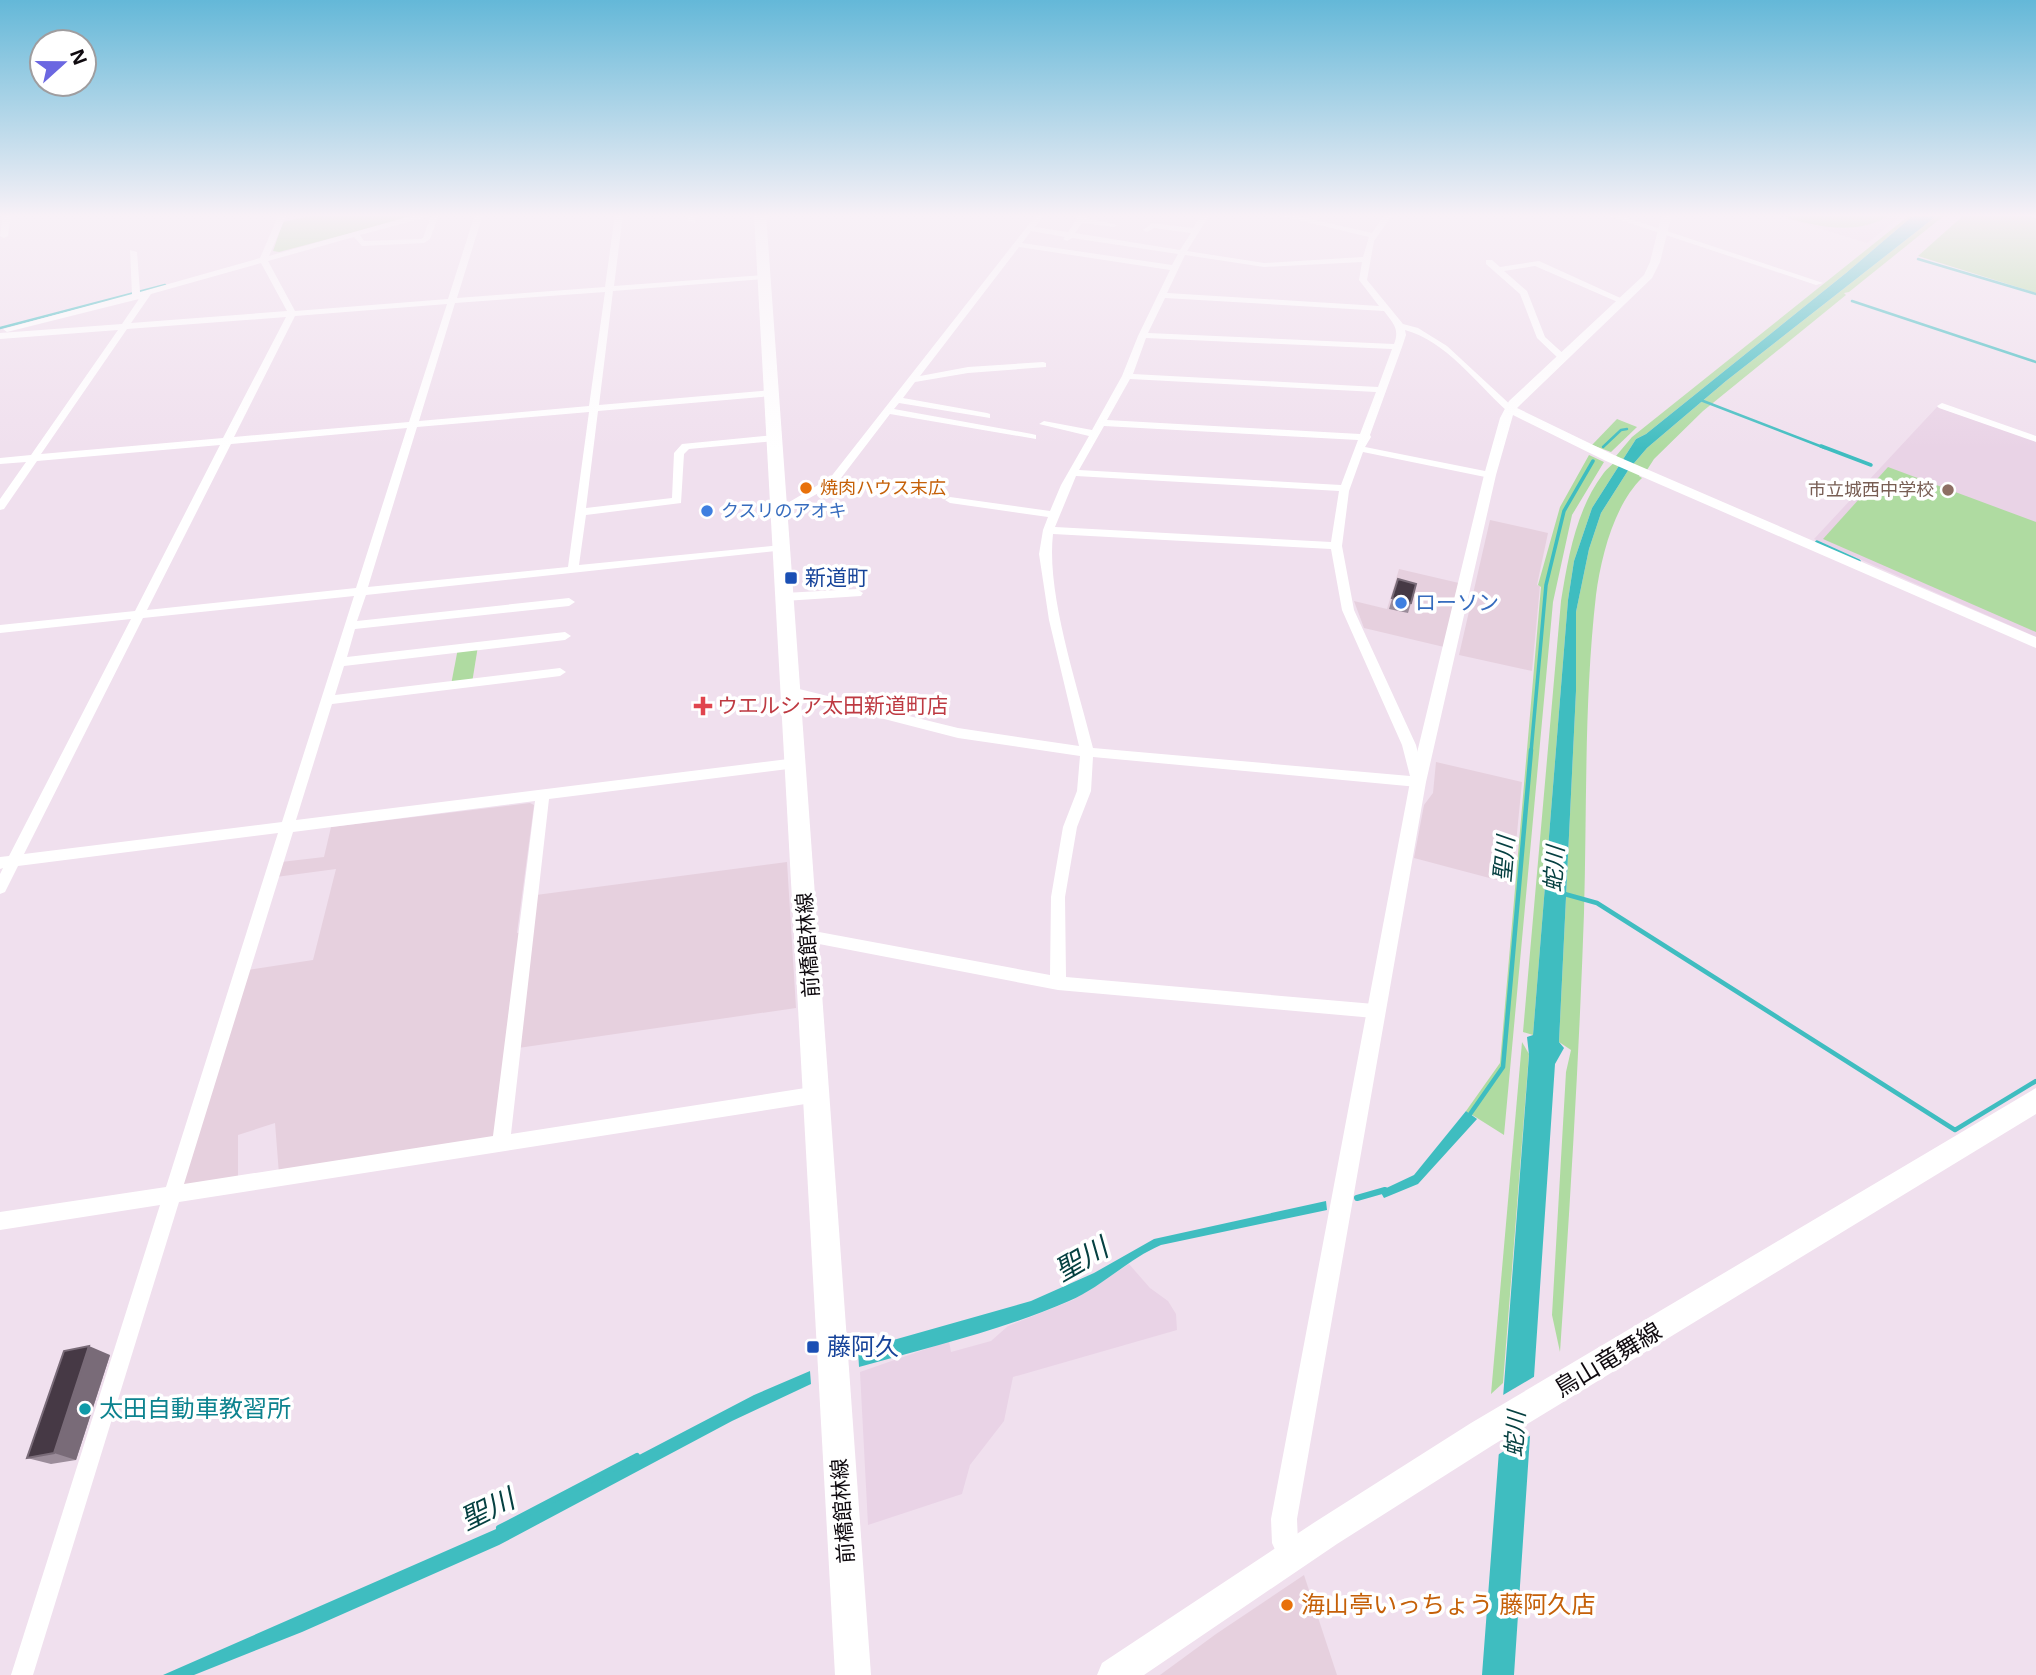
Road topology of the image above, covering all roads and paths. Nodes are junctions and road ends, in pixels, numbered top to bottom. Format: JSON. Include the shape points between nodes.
{"nodes":[{"id":1,"x":136,"y":292,"type":"edge"},
{"id":2,"x":153,"y":292,"type":"edge"},
{"id":3,"x":281,"y":292,"type":"edge"},
{"id":4,"x":454,"y":292,"type":"edge"},
{"id":5,"x":567,"y":292,"type":"edge"},
{"id":6,"x":608,"y":292,"type":"edge"},
{"id":7,"x":765,"y":292,"type":"edge"},
{"id":8,"x":981,"y":292,"type":"edge"},
{"id":9,"x":1163,"y":292,"type":"edge"},
{"id":10,"x":1372,"y":292,"type":"edge"},
{"id":11,"x":1523,"y":292,"type":"edge"},
{"id":12,"x":1603,"y":292,"type":"edge"},
{"id":13,"x":1632,"y":292,"type":"edge"},
{"id":14,"x":147,"y":294,"type":"junction"},
{"id":15,"x":1162,"y":295,"type":"junction"},
{"id":16,"x":136,"y":297,"type":"junction"},
{"id":17,"x":451,"y":301,"type":"junction"},
{"id":18,"x":1623,"y":301,"type":"junction"},
{"id":19,"x":1385,"y":309,"type":"junction"},
{"id":20,"x":292,"y":313,"type":"junction"},
{"id":21,"x":125,"y":326,"type":"junction"},
{"id":22,"x":1400,"y":326,"type":"junction"},
{"id":23,"x":0,"y":330,"type":"edge"},
{"id":24,"x":1143,"y":335,"type":"junction"},
{"id":25,"x":0,"y":336,"type":"edge"},
{"id":26,"x":1398,"y":347,"type":"junction"},
{"id":27,"x":1562,"y":357,"type":"junction"},
{"id":28,"x":1043,"y":365,"type":"dead end"},
{"id":29,"x":1127,"y":376,"type":"junction"},
{"id":30,"x":913,"y":380,"type":"junction"},
{"id":31,"x":1383,"y":390,"type":"junction"},
{"id":32,"x":772,"y":393,"type":"junction"},
{"id":33,"x":898,"y":400,"type":"junction"},
{"id":34,"x":1942,"y":406,"type":"dead end"},
{"id":35,"x":593,"y":409,"type":"junction"},
{"id":36,"x":1510,"y":410,"type":"junction"},
{"id":37,"x":889,"y":411,"type":"junction"},
{"id":38,"x":987,"y":416,"type":"dead end"},
{"id":39,"x":1102,"y":423,"type":"junction"},
{"id":40,"x":1044,"y":424,"type":"dead end"},
{"id":41,"x":412,"y":425,"type":"junction"},
{"id":42,"x":1096,"y":434,"type":"junction"},
{"id":43,"x":1032,"y":437,"type":"dead end"},
{"id":44,"x":774,"y":438,"type":"junction"},
{"id":45,"x":2036,"y":439,"type":"edge"},
{"id":46,"x":226,"y":441,"type":"junction"},
{"id":47,"x":1364,"y":443,"type":"junction"},
{"id":48,"x":34,"y":458,"type":"junction"},
{"id":49,"x":0,"y":461,"type":"edge"},
{"id":50,"x":1073,"y":473,"type":"junction"},
{"id":51,"x":1490,"y":475,"type":"junction"},
{"id":52,"x":1345,"y":488,"type":"junction"},
{"id":53,"x":950,"y":500,"type":"dead end"},
{"id":54,"x":0,"y":507,"type":"edge"},
{"id":55,"x":779,"y":511,"type":"junction"},
{"id":56,"x":580,"y":512,"type":"junction"},
{"id":57,"x":1053,"y":515,"type":"junction"},
{"id":58,"x":1048,"y":530,"type":"junction"},
{"id":59,"x":1336,"y":546,"type":"junction"},
{"id":60,"x":781,"y":548,"type":"junction"},
{"id":61,"x":573,"y":570,"type":"junction"},
{"id":62,"x":361,"y":591,"type":"junction"},
{"id":63,"x":857,"y":593,"type":"dead end"},
{"id":64,"x":783,"y":597,"type":"junction"},
{"id":65,"x":569,"y":602,"type":"dead end"},
{"id":66,"x":139,"y":614,"type":"junction"},
{"id":67,"x":350,"y":626,"type":"junction"},
{"id":68,"x":0,"y":629,"type":"edge"},
{"id":69,"x":565,"y":636,"type":"dead end"},
{"id":70,"x":2036,"y":643,"type":"edge"},
{"id":71,"x":339,"y":662,"type":"junction"},
{"id":72,"x":560,"y":672,"type":"dead end"},
{"id":73,"x":791,"y":691,"type":"junction"},
{"id":74,"x":327,"y":700,"type":"junction"},
{"id":75,"x":1087,"y":752,"type":"junction"},
{"id":76,"x":796,"y":763,"type":"junction"},
{"id":77,"x":1418,"y":782,"type":"junction"},
{"id":78,"x":542,"y":797,"type":"junction"},
{"id":79,"x":288,"y":828,"type":"junction"},
{"id":80,"x":7,"y":862,"type":"edge"},
{"id":81,"x":0,"y":888,"type":"edge"},
{"id":82,"x":807,"y":939,"type":"junction"},
{"id":83,"x":1058,"y":983,"type":"junction"},
{"id":84,"x":1374,"y":1011,"type":"junction"},
{"id":85,"x":818,"y":1094,"type":"junction"},
{"id":86,"x":2036,"y":1100,"type":"edge"},
{"id":87,"x":501,"y":1143,"type":"junction"},
{"id":88,"x":172,"y":1193,"type":"junction"},
{"id":89,"x":0,"y":1221,"type":"edge"},
{"id":90,"x":1291,"y":1556,"type":"junction"},
{"id":91,"x":22,"y":1675,"type":"edge"},
{"id":92,"x":853,"y":1675,"type":"edge"},
{"id":93,"x":1114,"y":1675,"type":"edge"}],
"edges":[{"from":1,"to":16,"type":"street"},
{"from":2,"to":14,"type":"street"},
{"from":3,"to":20,"type":"street"},
{"from":4,"to":17,"type":"street"},
{"from":5,"to":17,"type":"street"},
{"from":6,"to":35,"type":"street"},
{"from":7,"to":32,"type":"main road","name":"前橋館林線"},
{"from":8,"to":30,"type":"street"},
{"from":9,"to":15,"type":"street"},
{"from":10,"to":19,"type":"street"},
{"from":11,"to":27,"type":"street","via":[[1541,338]]},
{"from":12,"to":18,"type":"street"},
{"from":13,"to":18,"type":"street"},
{"from":14,"to":16,"type":"street"},
{"from":14,"to":21,"type":"street"},
{"from":15,"to":19,"type":"street"},
{"from":15,"to":24,"type":"street"},
{"from":16,"to":23,"type":"street"},
{"from":17,"to":20,"type":"street"},
{"from":17,"to":41,"type":"street"},
{"from":18,"to":27,"type":"street"},
{"from":19,"to":22,"type":"street"},
{"from":20,"to":21,"type":"street"},
{"from":20,"to":46,"type":"street"},
{"from":21,"to":25,"type":"street"},
{"from":21,"to":48,"type":"street"},
{"from":22,"to":26,"type":"street"},
{"from":22,"to":36,"type":"street","via":[[1423,333],[1482,380]]},
{"from":24,"to":26,"type":"street"},
{"from":24,"to":29,"type":"street"},
{"from":26,"to":31,"type":"street"},
{"from":27,"to":36,"type":"street"},
{"from":28,"to":30,"type":"street","via":[[968,370]]},
{"from":29,"to":31,"type":"street"},
{"from":29,"to":39,"type":"street"},
{"from":30,"to":33,"type":"street"},
{"from":31,"to":47,"type":"street"},
{"from":32,"to":35,"type":"street"},
{"from":32,"to":44,"type":"main road","name":"前橋館林線"},
{"from":33,"to":37,"type":"street"},
{"from":33,"to":38,"type":"street"},
{"from":34,"to":45,"type":"street"},
{"from":35,"to":41,"type":"street"},
{"from":35,"to":56,"type":"street"},
{"from":36,"to":51,"type":"street"},
{"from":36,"to":70,"type":"street","via":[[1614,460]]},
{"from":37,"to":43,"type":"street"},
{"from":37,"to":55,"type":"street","via":[[834,480]]},
{"from":39,"to":42,"type":"street"},
{"from":39,"to":47,"type":"street"},
{"from":40,"to":42,"type":"street"},
{"from":41,"to":46,"type":"street"},
{"from":41,"to":62,"type":"street"},
{"from":42,"to":50,"type":"street"},
{"from":44,"to":55,"type":"main road","name":"前橋館林線"},
{"from":44,"to":56,"type":"street","via":[[686,446],[679,453],[677,501]]},
{"from":46,"to":48,"type":"street"},
{"from":46,"to":66,"type":"street"},
{"from":47,"to":51,"type":"street"},
{"from":47,"to":52,"type":"street"},
{"from":48,"to":49,"type":"street"},
{"from":48,"to":54,"type":"street"},
{"from":50,"to":52,"type":"street"},
{"from":50,"to":57,"type":"street"},
{"from":51,"to":77,"type":"street"},
{"from":52,"to":59,"type":"street"},
{"from":53,"to":57,"type":"street"},
{"from":55,"to":60,"type":"main road","name":"前橋館林線"},
{"from":56,"to":61,"type":"street"},
{"from":57,"to":58,"type":"street"},
{"from":58,"to":59,"type":"street"},
{"from":58,"to":75,"type":"street","via":[[1045,554],[1055,620]]},
{"from":59,"to":77,"type":"street","via":[[1348,610],[1409,745]]},
{"from":60,"to":61,"type":"street"},
{"from":60,"to":64,"type":"main road","name":"前橋館林線"},
{"from":61,"to":62,"type":"street"},
{"from":62,"to":66,"type":"street"},
{"from":62,"to":67,"type":"street"},
{"from":63,"to":64,"type":"street"},
{"from":64,"to":73,"type":"main road","name":"前橋館林線"},
{"from":65,"to":67,"type":"street"},
{"from":66,"to":68,"type":"street"},
{"from":66,"to":80,"type":"street"},
{"from":67,"to":71,"type":"street"},
{"from":69,"to":71,"type":"street"},
{"from":71,"to":74,"type":"street"},
{"from":72,"to":74,"type":"street"},
{"from":73,"to":75,"type":"street","via":[[958,733]]},
{"from":73,"to":76,"type":"main road","name":"前橋館林線"},
{"from":74,"to":79,"type":"street"},
{"from":75,"to":77,"type":"street"},
{"from":75,"to":83,"type":"street","via":[[1084,791],[1070,827],[1058,897]]},
{"from":76,"to":78,"type":"street"},
{"from":76,"to":82,"type":"main road","name":"前橋館林線"},
{"from":77,"to":84,"type":"street"},
{"from":78,"to":79,"type":"street"},
{"from":78,"to":87,"type":"street"},
{"from":79,"to":80,"type":"street"},
{"from":79,"to":88,"type":"street"},
{"from":80,"to":81,"type":"street"},
{"from":82,"to":83,"type":"street"},
{"from":82,"to":85,"type":"main road","name":"前橋館林線"},
{"from":83,"to":84,"type":"street"},
{"from":84,"to":90,"type":"street","via":[[1283,1519]]},
{"from":85,"to":87,"type":"street"},
{"from":85,"to":92,"type":"main road","name":"前橋館林線"},
{"from":86,"to":90,"type":"main road","name":"鳥山竜舞線","via":[[1488,1431]]},
{"from":87,"to":88,"type":"street"},
{"from":88,"to":89,"type":"street"},
{"from":88,"to":91,"type":"street"},
{"from":90,"to":93,"type":"main road","name":"鳥山竜舞線"}]}
